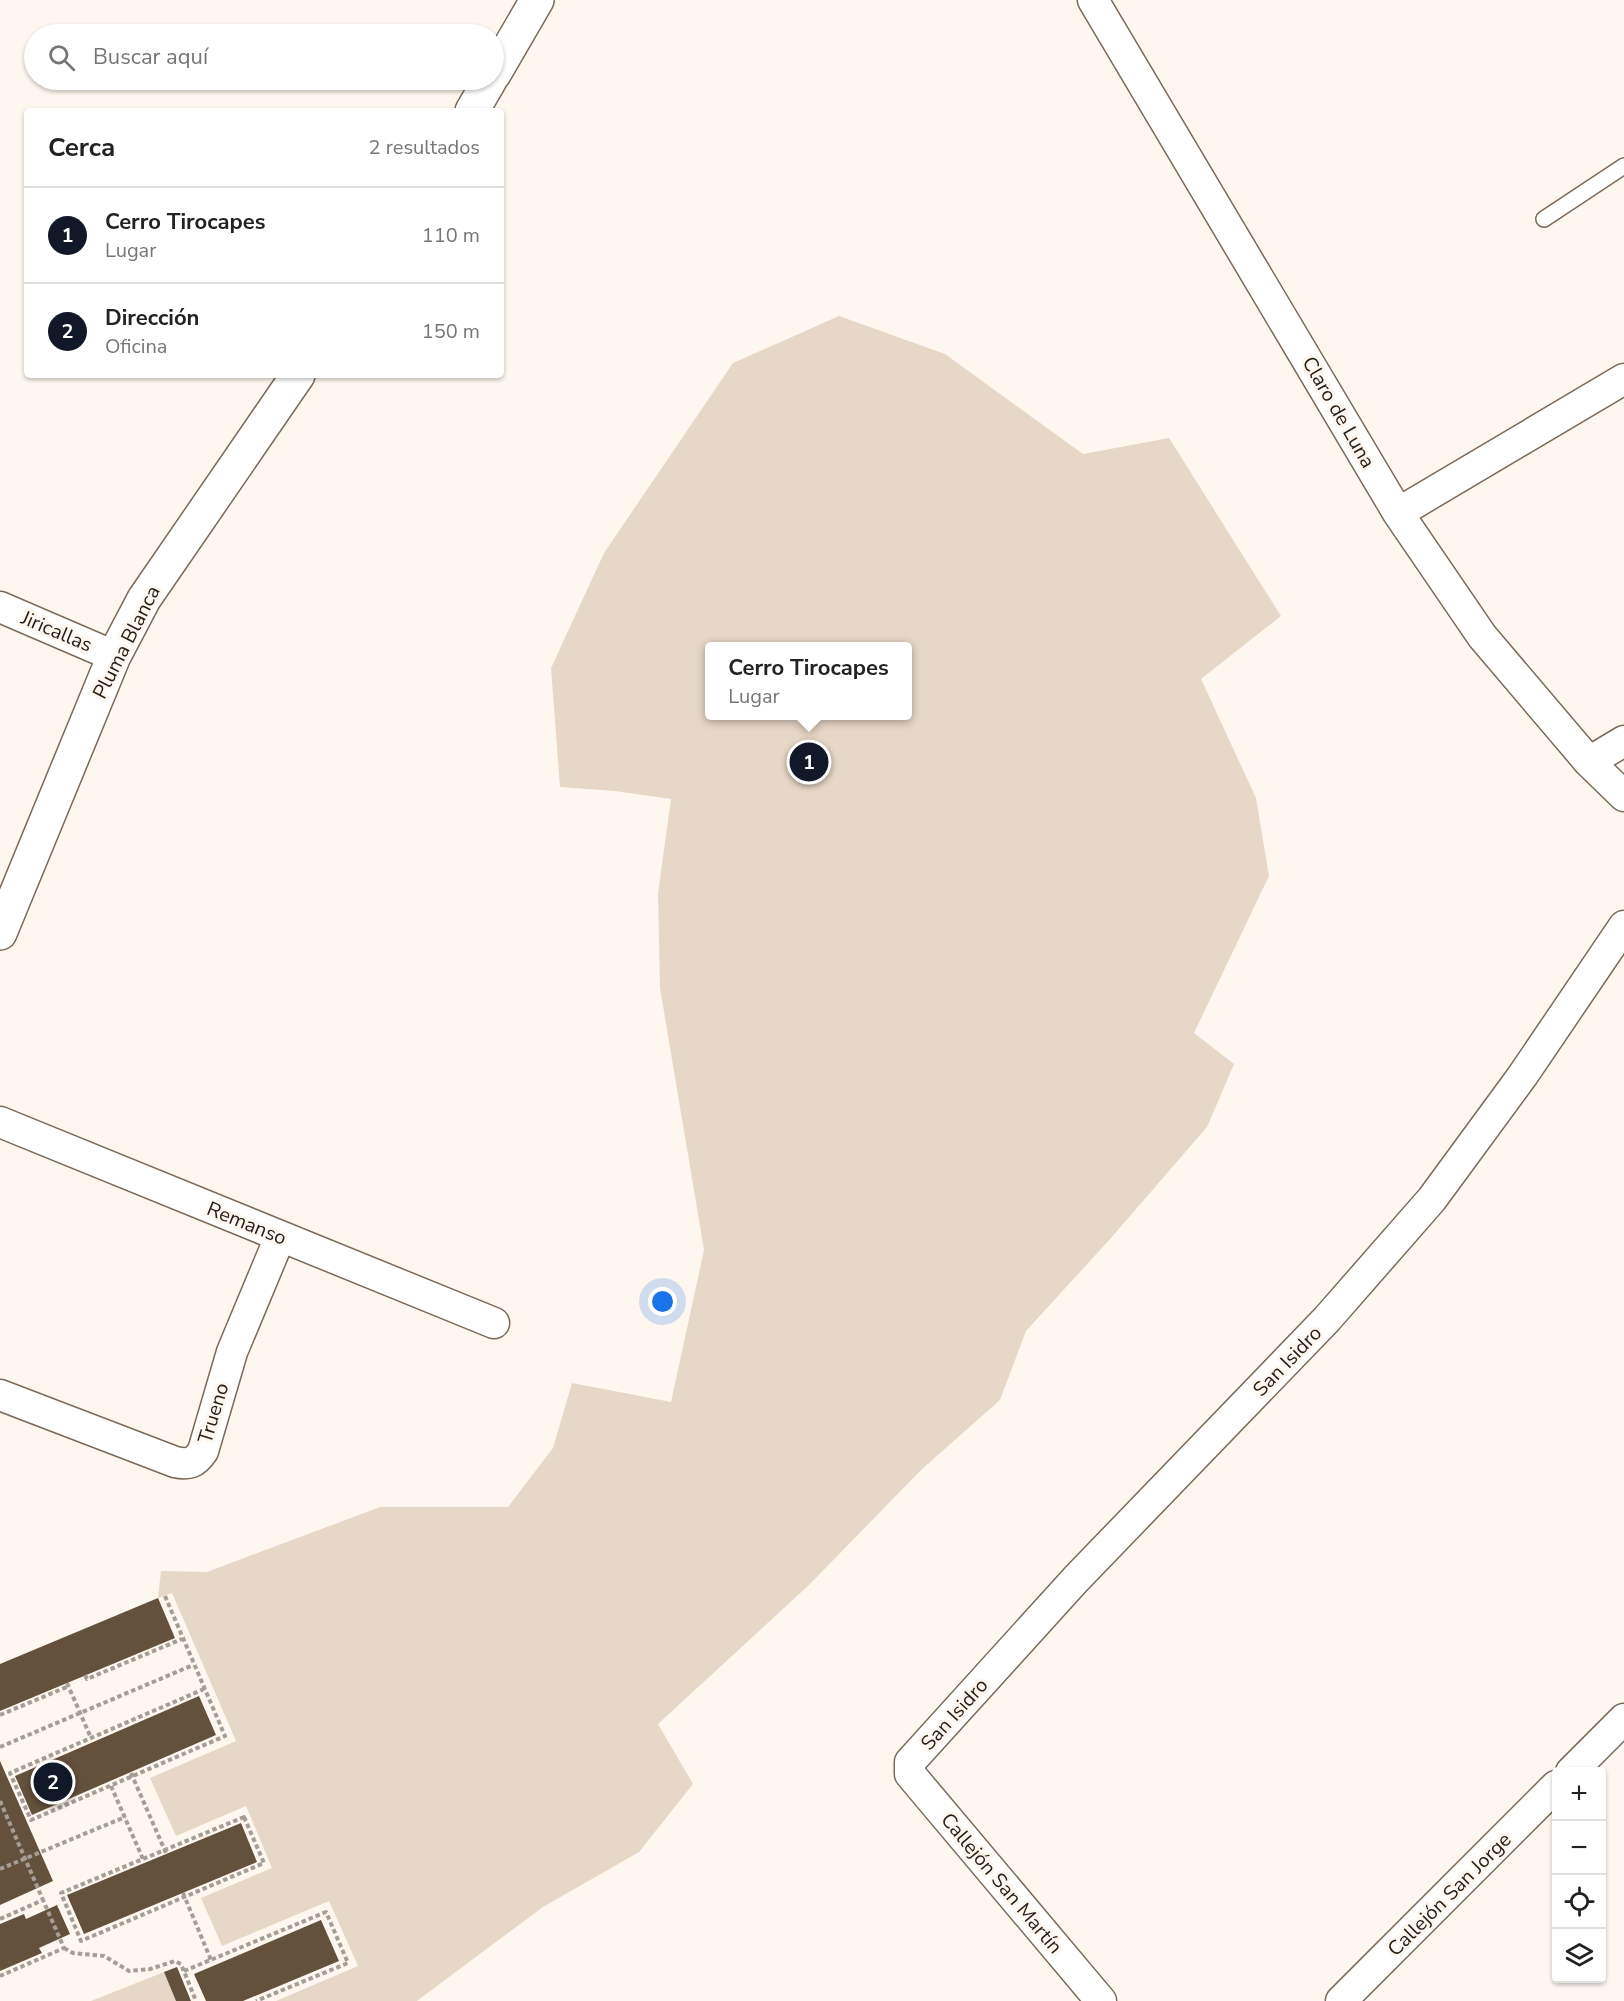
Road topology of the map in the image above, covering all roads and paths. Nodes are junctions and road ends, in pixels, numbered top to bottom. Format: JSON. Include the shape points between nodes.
{"nodes":[{"id":1,"x":537,"y":0,"type":"edge"},
{"id":2,"x":1093,"y":0,"type":"edge"},
{"id":3,"x":504,"y":57,"type":"edge"},
{"id":4,"x":484,"y":90,"type":"edge"},
{"id":5,"x":474,"y":108,"type":"edge"},
{"id":6,"x":1624,"y":166,"type":"edge"},
{"id":7,"x":1544,"y":219,"type":"dead end"},
{"id":8,"x":296,"y":378,"type":"edge"},
{"id":9,"x":1624,"y":379,"type":"edge"},
{"id":10,"x":1398,"y":513,"type":"junction"},
{"id":11,"x":0,"y":607,"type":"edge"},
{"id":12,"x":114,"y":656,"type":"junction"},
{"id":13,"x":1624,"y":741,"type":"edge"},
{"id":14,"x":1589,"y":762,"type":"junction"},
{"id":15,"x":1624,"y":796,"type":"edge"},
{"id":16,"x":1624,"y":926,"type":"edge"},
{"id":17,"x":0,"y":933,"type":"edge"},
{"id":18,"x":0,"y":1122,"type":"edge"},
{"id":19,"x":280,"y":1237,"type":"junction"},
{"id":20,"x":494,"y":1323,"type":"dead end"},
{"id":21,"x":0,"y":1395,"type":"edge"},
{"id":22,"x":165,"y":1596,"type":"dead end"},
{"id":23,"x":182,"y":1640,"type":"junction"},
{"id":24,"x":193,"y":1665,"type":"junction"},
{"id":25,"x":85,"y":1675,"type":"dead end"},
{"id":26,"x":204,"y":1689,"type":"junction"},
{"id":27,"x":80,"y":1713,"type":"junction"},
{"id":28,"x":0,"y":1715,"type":"edge"},
{"id":29,"x":1624,"y":1719,"type":"edge"},
{"id":30,"x":91,"y":1738,"type":"junction"},
{"id":31,"x":0,"y":1747,"type":"edge"},
{"id":32,"x":910,"y":1762,"type":"joint"},
{"id":33,"x":1577,"y":1767,"type":"edge"},
{"id":34,"x":132,"y":1775,"type":"junction"},
{"id":35,"x":111,"y":1786,"type":"junction"},
{"id":36,"x":1552,"y":1791,"type":"edge"},
{"id":37,"x":0,"y":1801,"type":"edge"},
{"id":38,"x":125,"y":1817,"type":"junction"},
{"id":39,"x":165,"y":1852,"type":"junction"},
{"id":40,"x":25,"y":1859,"type":"junction"},
{"id":41,"x":143,"y":1859,"type":"junction"},
{"id":42,"x":0,"y":1869,"type":"edge"},
{"id":43,"x":183,"y":1895,"type":"junction"},
{"id":44,"x":43,"y":1900,"type":"junction"},
{"id":45,"x":0,"y":1919,"type":"edge"},
{"id":46,"x":64,"y":1948,"type":"junction"},
{"id":47,"x":211,"y":1959,"type":"junction"},
{"id":48,"x":184,"y":1971,"type":"junction"},
{"id":49,"x":0,"y":1976,"type":"edge"},
{"id":50,"x":196,"y":2001,"type":"edge"},
{"id":51,"x":256,"y":2001,"type":"edge"},
{"id":52,"x":1101,"y":2001,"type":"edge"},
{"id":53,"x":1341,"y":2001,"type":"edge"}],
"edges":[{"from":1,"to":3,"type":"street"},
{"from":2,"to":10,"type":"street","name":"Claro de Luna"},
{"from":4,"to":5,"type":"street"},
{"from":6,"to":7,"type":"lane"},
{"from":8,"to":12,"type":"street","name":"Pluma Blanca","via":[[144,599]]},
{"from":9,"to":10,"type":"street"},
{"from":10,"to":14,"type":"street","name":"Claro de Luna","via":[[1482,636]]},
{"from":11,"to":12,"type":"street","name":"Jiricallas"},
{"from":12,"to":17,"type":"street","name":"Pluma Blanca"},
{"from":13,"to":14,"type":"street"},
{"from":14,"to":15,"type":"street","name":"Claro de Luna"},
{"from":16,"to":32,"type":"street","name":"San Isidro","via":[[1432,1199],[1327,1319],[1076,1580]]},
{"from":18,"to":19,"type":"street","name":"Remanso"},
{"from":19,"to":20,"type":"street","name":"Remanso"},
{"from":19,"to":21,"type":"street","name":"Trueno","via":[[232,1352],[197,1461],[187,1465],[175,1462]]},
{"from":22,"to":23,"type":"path"},
{"from":23,"to":24,"type":"path"},
{"from":23,"to":25,"type":"path","via":[[87,1678]]},
{"from":24,"to":26,"type":"path"},
{"from":24,"to":27,"type":"path"},
{"from":26,"to":30,"type":"path"},
{"from":26,"to":34,"type":"path","via":[[225,1736]]},
{"from":27,"to":28,"type":"path","via":[[68,1684]]},
{"from":27,"to":30,"type":"path"},
{"from":27,"to":31,"type":"path"},
{"from":29,"to":33,"type":"street"},
{"from":30,"to":35,"type":"path","via":[[10,1773],[30,1820]]},
{"from":32,"to":52,"type":"street","name":"Callejón San Martín","via":[[910,1774]]},
{"from":34,"to":35,"type":"path"},
{"from":34,"to":39,"type":"path"},
{"from":35,"to":38,"type":"path"},
{"from":36,"to":53,"type":"street","name":"Callejón San Jorge"},
{"from":37,"to":40,"type":"path"},
{"from":38,"to":40,"type":"path"},
{"from":38,"to":41,"type":"path"},
{"from":39,"to":41,"type":"path"},
{"from":39,"to":43,"type":"path","via":[[244,1817],[264,1863]]},
{"from":40,"to":42,"type":"path"},
{"from":40,"to":44,"type":"path"},
{"from":41,"to":43,"type":"path","via":[[61,1893],[81,1941]]},
{"from":43,"to":47,"type":"path"},
{"from":44,"to":45,"type":"path"},
{"from":44,"to":46,"type":"path"},
{"from":46,"to":48,"type":"path","via":[[73,1953],[104,1956],[129,1971],[176,1961]]},
{"from":46,"to":49,"type":"path"},
{"from":47,"to":48,"type":"path"},
{"from":47,"to":51,"type":"path","via":[[326,1912],[348,1963]]},
{"from":48,"to":50,"type":"path"}]}
